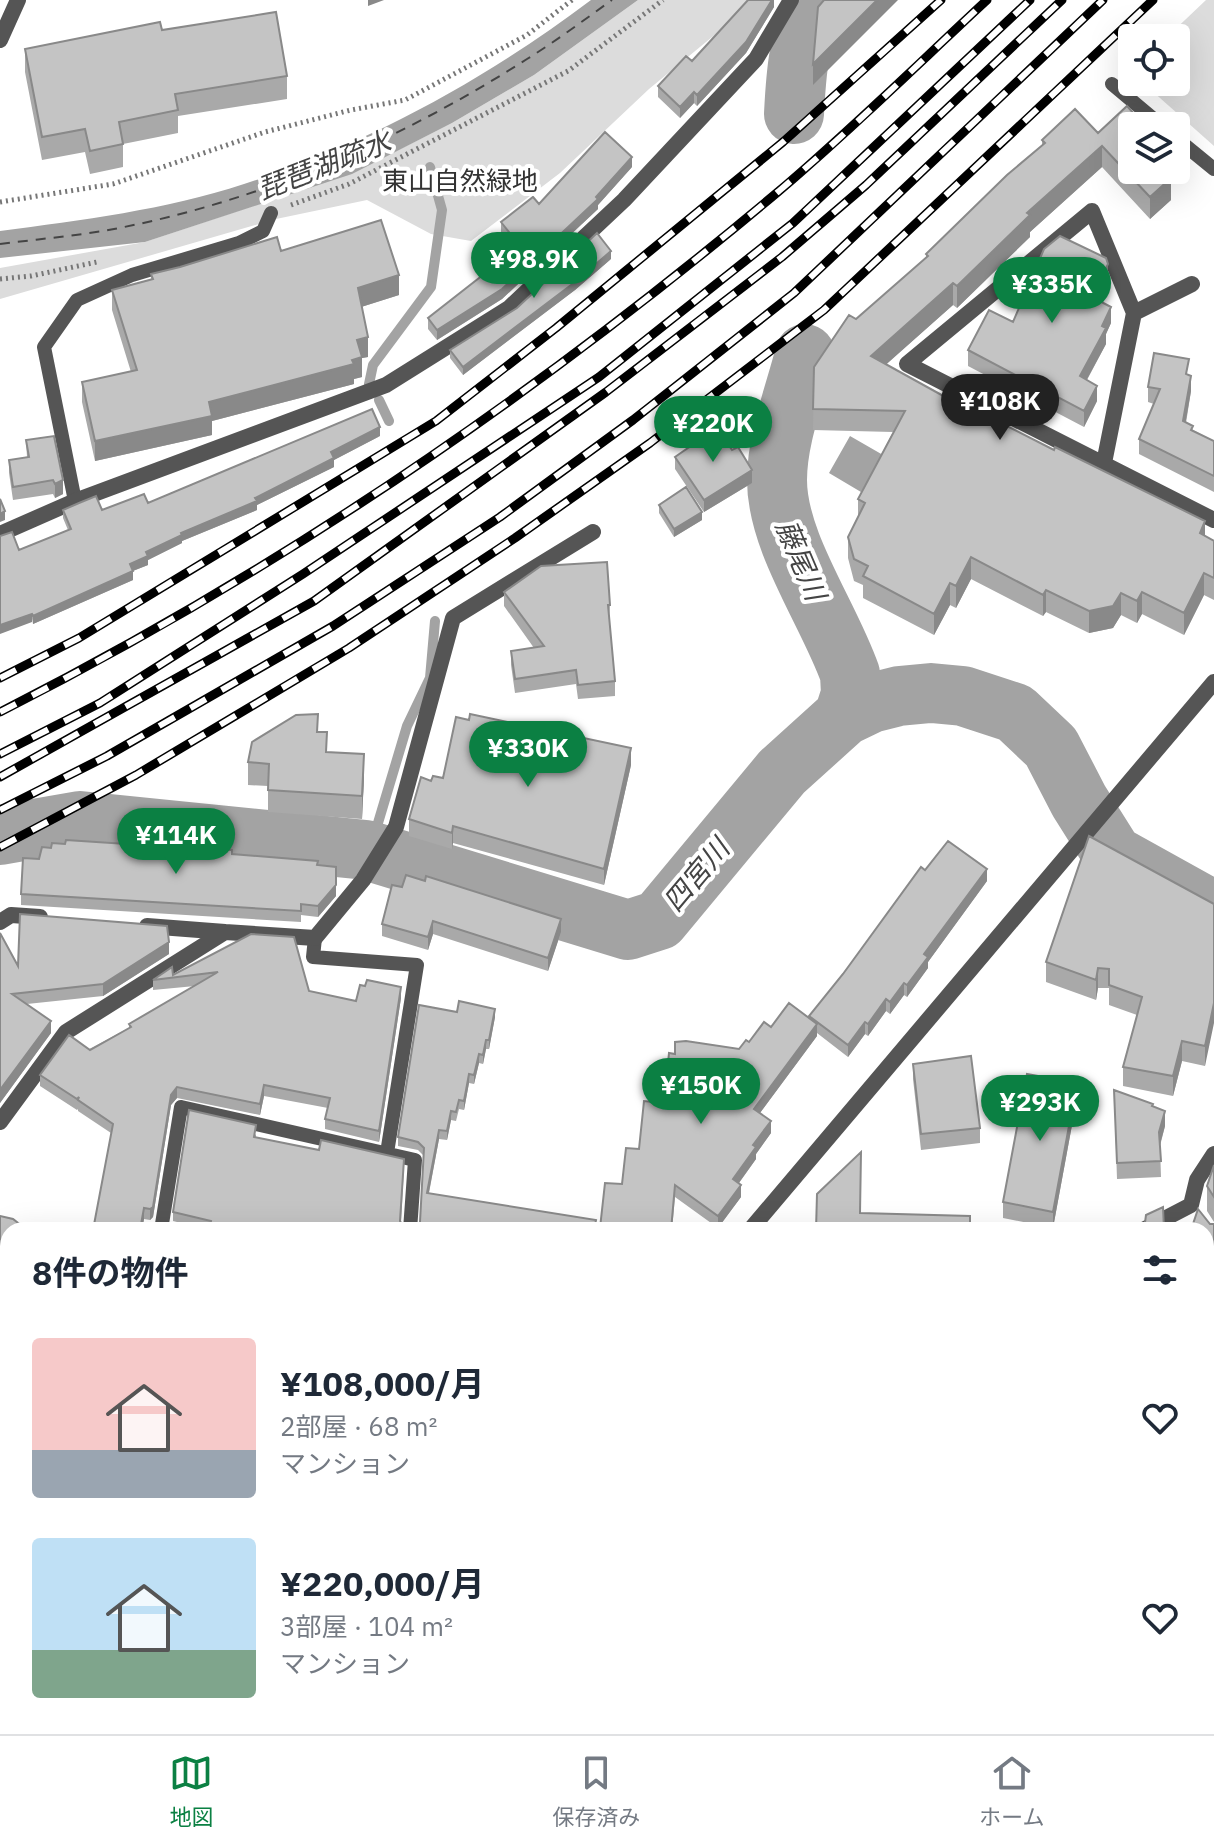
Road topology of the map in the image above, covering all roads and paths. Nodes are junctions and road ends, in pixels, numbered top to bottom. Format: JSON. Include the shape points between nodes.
{"nodes":[{"id":1,"x":18,"y":0,"type":"edge"},
{"id":2,"x":572,"y":0,"type":"edge"},
{"id":3,"x":663,"y":0,"type":"edge"},
{"id":4,"x":791,"y":0,"type":"edge"},
{"id":5,"x":0,"y":40,"type":"edge"},
{"id":6,"x":1112,"y":84,"type":"dead end"},
{"id":7,"x":1145,"y":112,"type":"edge"},
{"id":8,"x":1190,"y":149,"type":"edge"},
{"id":9,"x":1214,"y":169,"type":"edge"},
{"id":10,"x":0,"y":202,"type":"edge"},
{"id":11,"x":271,"y":213,"type":"joint"},
{"id":12,"x":109,"y":258,"type":"dead end"},
{"id":13,"x":0,"y":279,"type":"edge"},
{"id":14,"x":1192,"y":284,"type":"dead end"},
{"id":15,"x":1134,"y":313,"type":"junction"},
{"id":16,"x":1104,"y":463,"type":"junction"},
{"id":17,"x":75,"y":501,"type":"junction"},
{"id":18,"x":1214,"y":520,"type":"edge"},
{"id":19,"x":593,"y":532,"type":"dead end"},
{"id":20,"x":0,"y":534,"type":"edge"},
{"id":21,"x":1214,"y":682,"type":"edge"},
{"id":22,"x":57,"y":919,"type":"edge"},
{"id":23,"x":0,"y":922,"type":"edge"},
{"id":24,"x":134,"y":925,"type":"edge"},
{"id":25,"x":225,"y":932,"type":"junction"},
{"id":26,"x":315,"y":938,"type":"junction"},
{"id":27,"x":0,"y":1122,"type":"edge"},
{"id":28,"x":387,"y":1153,"type":"junction"},
{"id":29,"x":1214,"y":1154,"type":"edge"},
{"id":30,"x":162,"y":1222,"type":"edge"},
{"id":31,"x":411,"y":1222,"type":"edge"},
{"id":32,"x":757,"y":1222,"type":"edge"},
{"id":33,"x":1165,"y":1222,"type":"edge"}],
"edges":[{"from":1,"to":5,"type":"street"},
{"from":2,"to":10,"type":"path","via":[[527,35],[405,100],[265,132],[113,184]]},
{"from":3,"to":11,"type":"path","via":[[568,71],[349,184]]},
{"from":4,"to":17,"type":"street","via":[[756,59],[624,200],[509,308],[386,385]]},
{"from":6,"to":7,"type":"lane"},
{"from":8,"to":9,"type":"lane"},
{"from":11,"to":17,"type":"lane","via":[[263,231],[239,243],[132,275],[77,300],[44,347]]},
{"from":12,"to":13,"type":"path"},
{"from":14,"to":15,"type":"street"},
{"from":15,"to":16,"type":"street"},
{"from":15,"to":16,"type":"street","via":[[1092,211],[907,364]]},
{"from":16,"to":18,"type":"street"},
{"from":17,"to":20,"type":"street"},
{"from":19,"to":26,"type":"street","via":[[453,618],[396,827],[363,880]]},
{"from":21,"to":32,"type":"street"},
{"from":22,"to":23,"type":"street","via":[[11,915]]},
{"from":24,"to":25,"type":"street"},
{"from":25,"to":26,"type":"street"},
{"from":25,"to":27,"type":"street","via":[[66,1032]]},
{"from":26,"to":28,"type":"lane","via":[[313,957],[417,965]]},
{"from":28,"to":30,"type":"lane","via":[[181,1107]]},
{"from":28,"to":31,"type":"lane","via":[[415,1160]]},
{"from":29,"to":33,"type":"street","via":[[1197,1180],[1195,1211]]}]}
